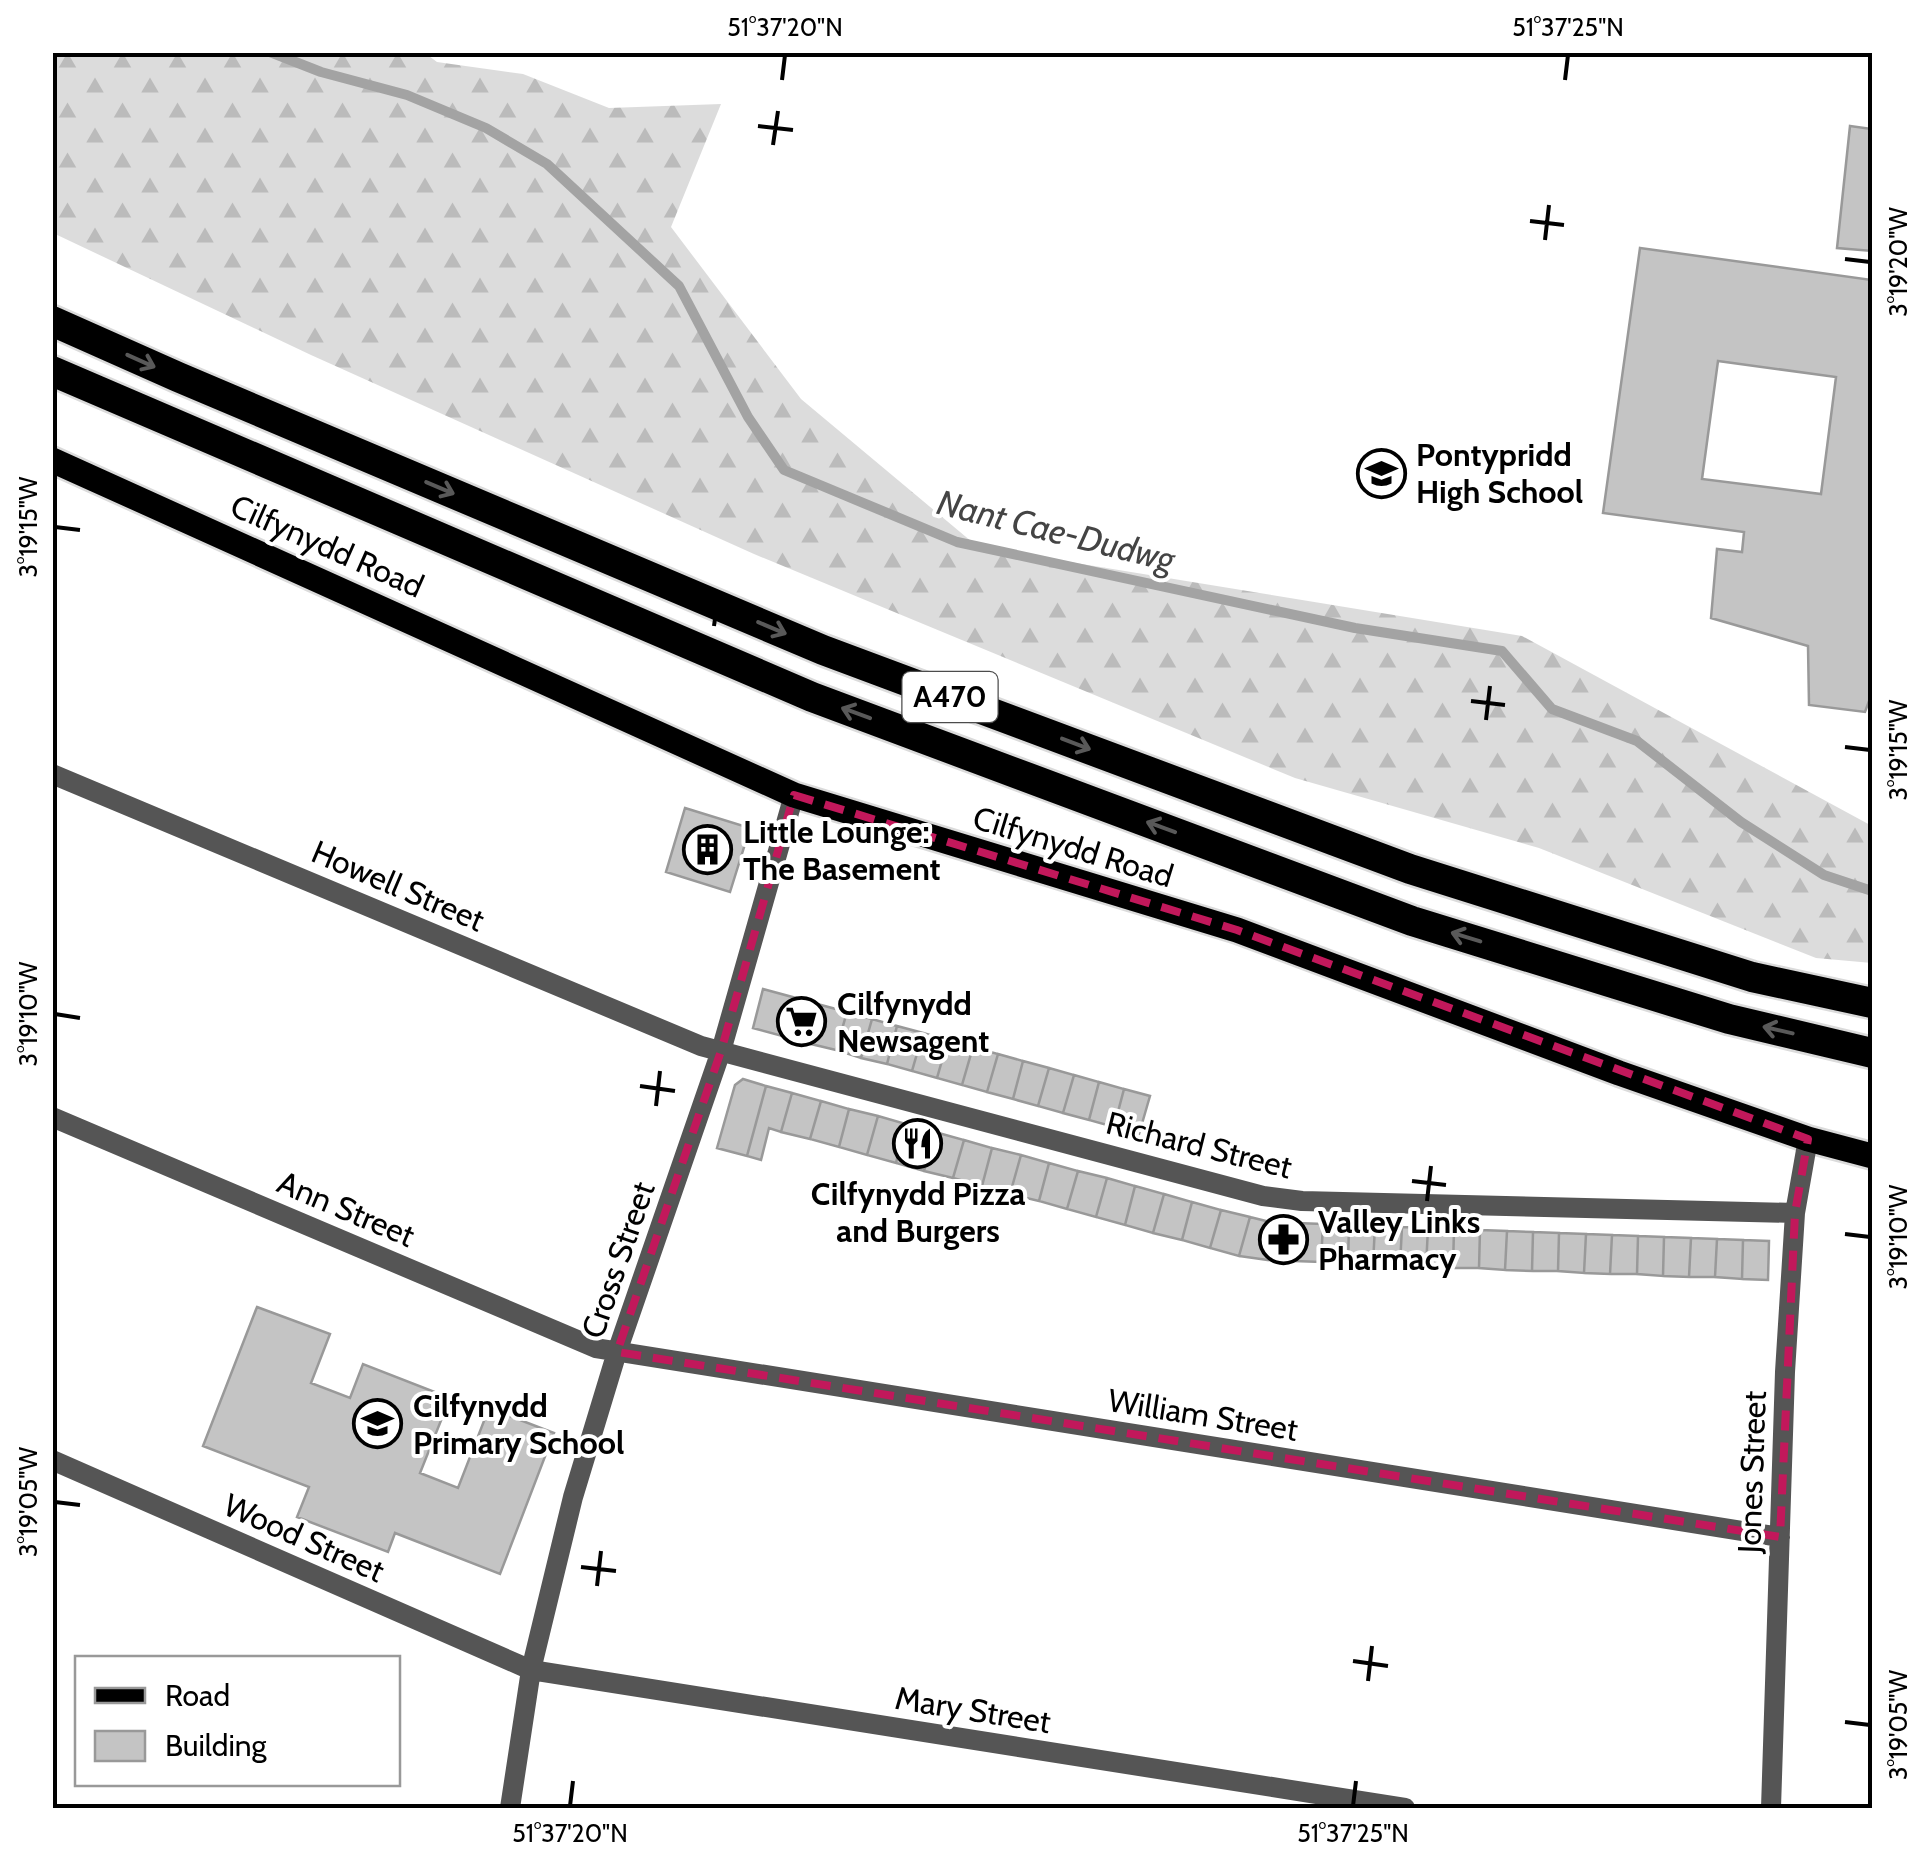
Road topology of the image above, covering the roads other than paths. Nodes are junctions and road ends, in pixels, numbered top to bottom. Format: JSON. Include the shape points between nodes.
{"nodes":[{"id":1,"x":52,"y":321,"type":"edge"},
{"id":2,"x":52,"y":371,"type":"edge"},
{"id":3,"x":52,"y":460,"type":"edge"},
{"id":4,"x":52,"y":774,"type":"edge"},
{"id":5,"x":794,"y":795,"type":"junction"},
{"id":6,"x":1872,"y":1003,"type":"edge"},
{"id":7,"x":721,"y":1051,"type":"junction"},
{"id":8,"x":1872,"y":1052,"type":"edge"},
{"id":9,"x":52,"y":1117,"type":"edge"},
{"id":10,"x":1808,"y":1139,"type":"junction"},
{"id":11,"x":1872,"y":1156,"type":"edge"},
{"id":12,"x":1795,"y":1214,"type":"junction"},
{"id":13,"x":617,"y":1352,"type":"junction"},
{"id":14,"x":52,"y":1460,"type":"edge"},
{"id":15,"x":1780,"y":1538,"type":"junction"},
{"id":16,"x":532,"y":1670,"type":"junction"},
{"id":17,"x":510,"y":1808,"type":"edge"},
{"id":18,"x":1404,"y":1808,"type":"edge"},
{"id":19,"x":1771,"y":1808,"type":"edge"}],
"edges":[{"from":1,"to":6,"type":"highway","number":"A470","one_way":true,"via":[[823,650],[1410,869],[1752,976]]},
{"from":8,"to":2,"type":"highway","number":"A470","one_way":true,"via":[[1729,1019],[1412,920],[812,697]]},
{"from":3,"to":5,"type":"main road","name":"Cilfynydd Road"},
{"from":4,"to":7,"type":"street","name":"Howell Street"},
{"from":5,"to":7,"type":"street","name":"Cross Street"},
{"from":5,"to":10,"type":"main road","name":"Cilfynydd Road","via":[[1238,930]]},
{"from":7,"to":12,"type":"street","name":"Richard Street","via":[[1264,1196]]},
{"from":7,"to":13,"type":"street","name":"Cross Street"},
{"from":9,"to":13,"type":"street","name":"Ann Street"},
{"from":10,"to":11,"type":"main road","name":"Cilfynydd Road"},
{"from":10,"to":12,"type":"street","name":"Jones Street"},
{"from":12,"to":15,"type":"street","name":"Jones Street"},
{"from":13,"to":15,"type":"street","name":"William Street"},
{"from":13,"to":16,"type":"street","name":"Cross Street","via":[[573,1496]]},
{"from":14,"to":16,"type":"street","name":"Wood Street"},
{"from":15,"to":19,"type":"street","name":"Jones Street"},
{"from":16,"to":17,"type":"street","name":"Cross Street"},
{"from":16,"to":18,"type":"street","name":"Mary Street"}]}
